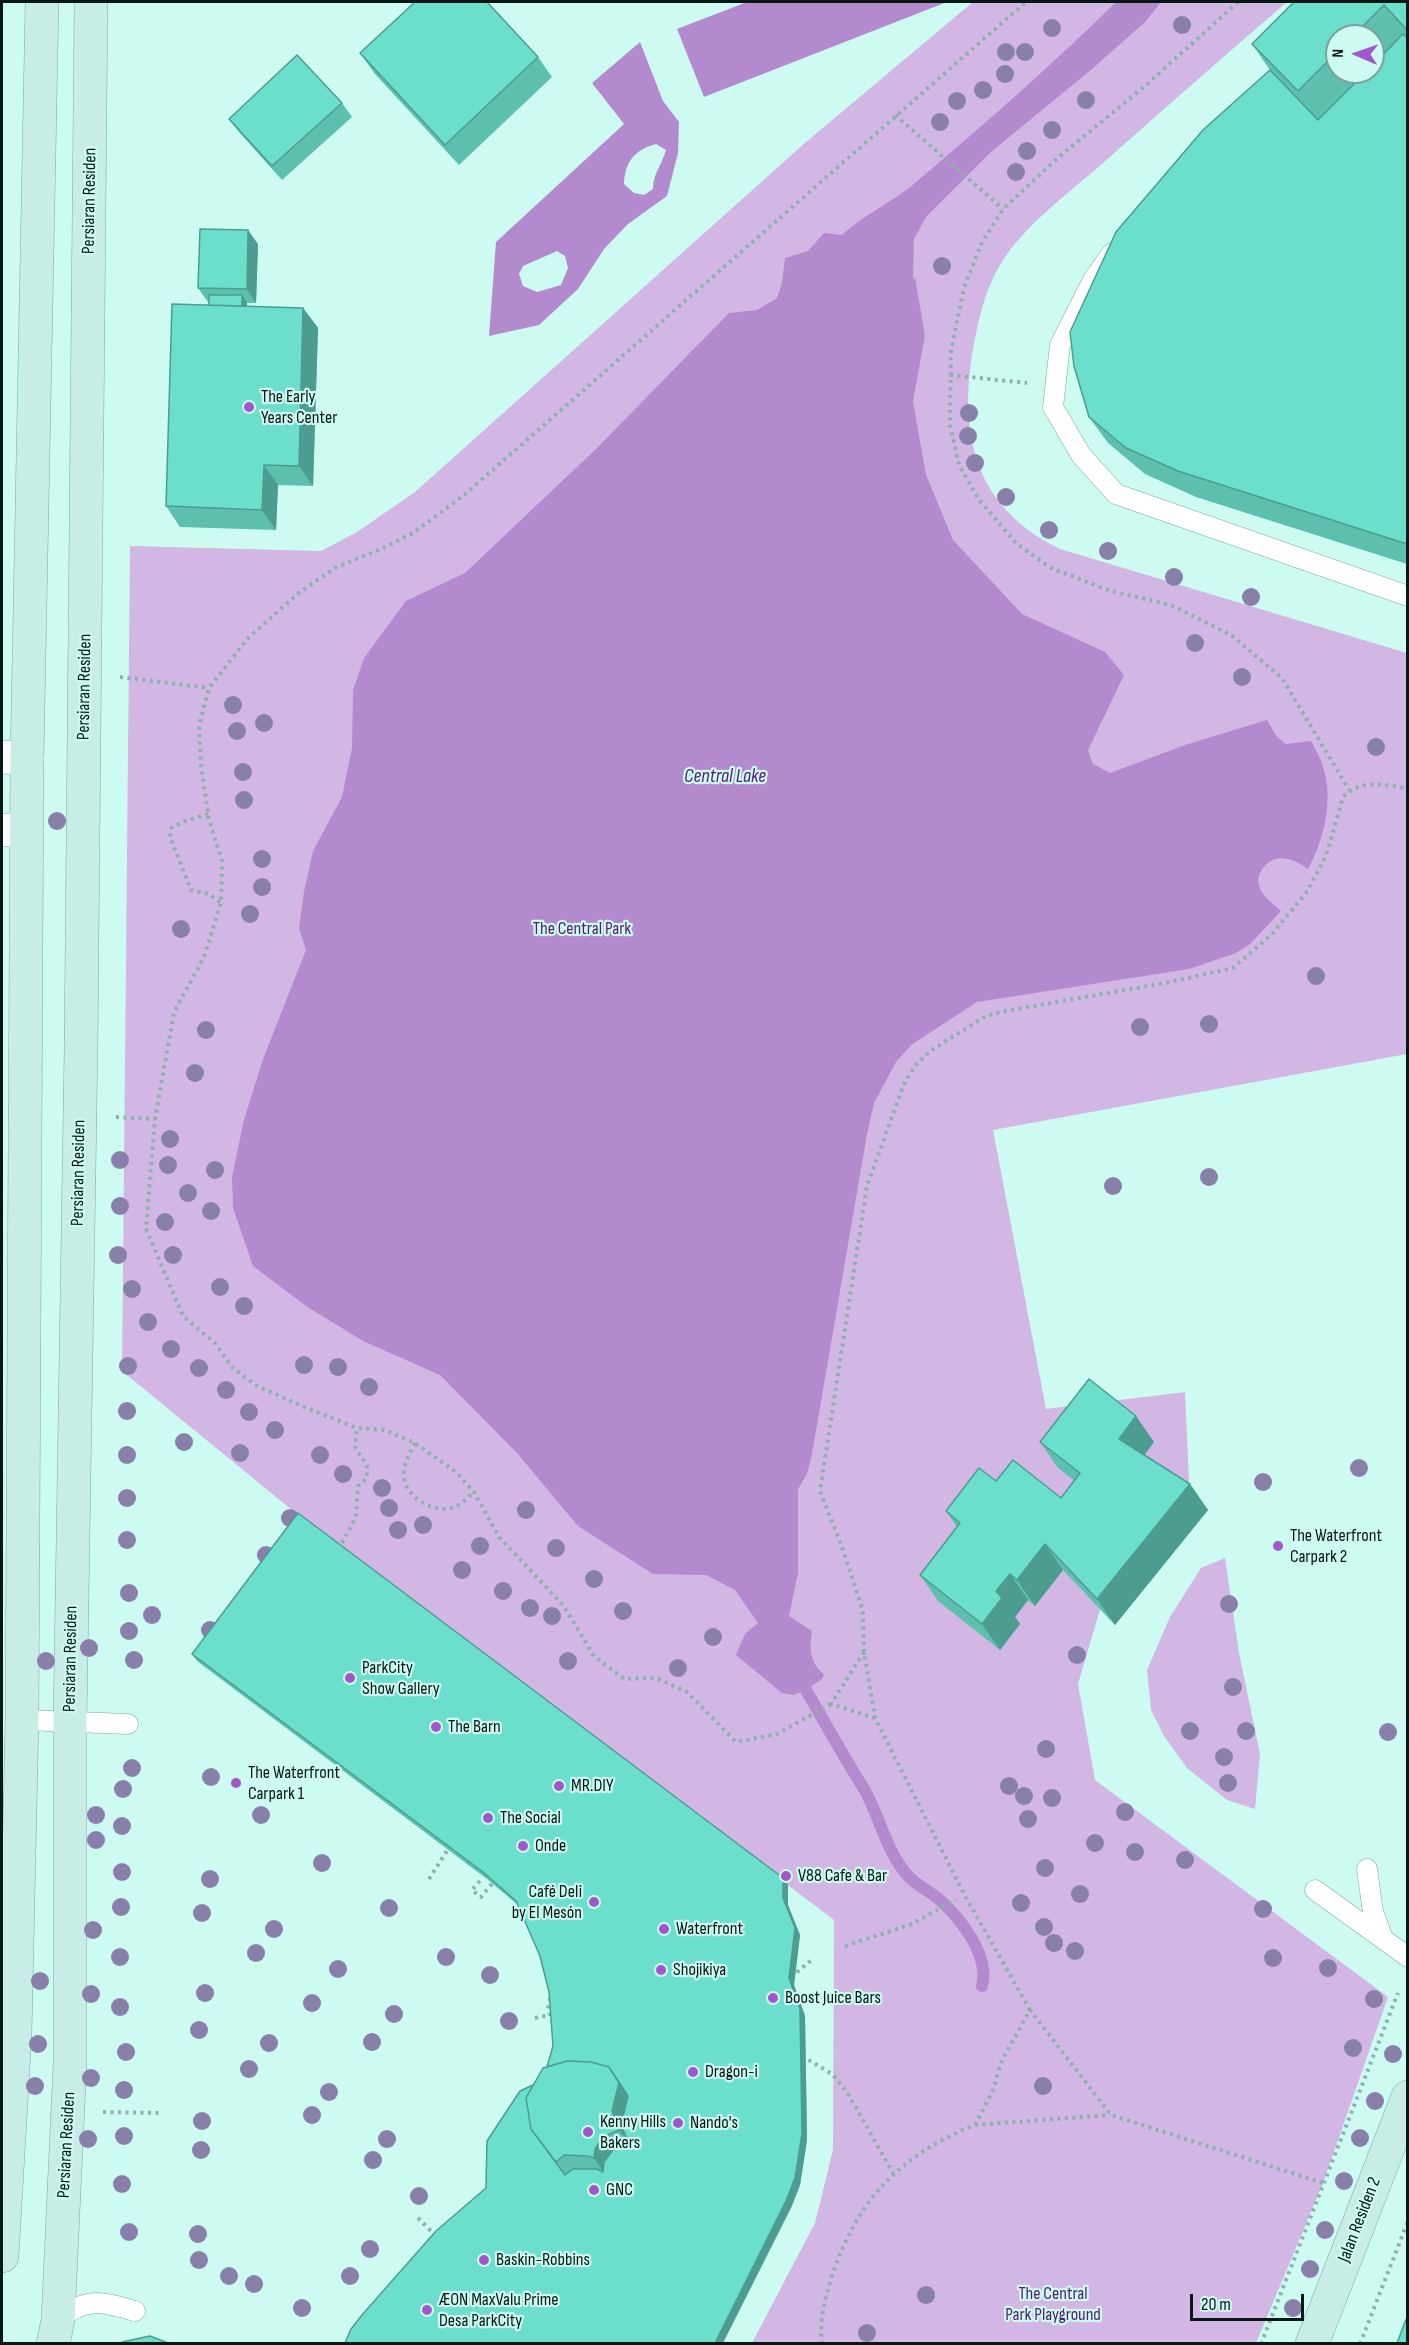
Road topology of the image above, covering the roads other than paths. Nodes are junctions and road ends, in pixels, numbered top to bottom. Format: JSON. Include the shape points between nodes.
{"nodes":[{"id":1,"x":42,"y":2,"type":"edge"},
{"id":2,"x":91,"y":2,"type":"edge"},
{"id":3,"x":1120,"y":241,"type":"edge"},
{"id":4,"x":1407,"y":596,"type":"edge"},
{"id":5,"x":14,"y":757,"type":"edge"},
{"id":6,"x":14,"y":830,"type":"edge"},
{"id":7,"x":22,"y":1720,"type":"junction"},
{"id":8,"x":70,"y":1722,"type":"junction"},
{"id":9,"x":128,"y":1724,"type":"dead end"},
{"id":10,"x":1367,"y":1869,"type":"dead end"},
{"id":11,"x":1315,"y":1890,"type":"dead end"},
{"id":12,"x":1383,"y":1939,"type":"junction"},
{"id":13,"x":1407,"y":1957,"type":"edge"},
{"id":14,"x":9,"y":1971,"type":"edge"},
{"id":15,"x":8,"y":2034,"type":"edge"},
{"id":16,"x":1407,"y":2097,"type":"edge"},
{"id":17,"x":2,"y":2256,"type":"edge"},
{"id":18,"x":135,"y":2311,"type":"dead end"},
{"id":19,"x":56,"y":2332,"type":"edge"},
{"id":20,"x":1312,"y":2343,"type":"edge"}],
"edges":[{"from":1,"to":5,"type":"street"},
{"from":2,"to":8,"type":"street","name":"Persiaran Residen","via":[[81,1084]]},
{"from":3,"to":4,"type":"lane","via":[[1093,280],[1060,345],[1053,407],[1081,455],[1116,494]]},
{"from":5,"to":6,"type":"street"},
{"from":6,"to":7,"type":"street"},
{"from":7,"to":8,"type":"lane"},
{"from":7,"to":14,"type":"street"},
{"from":8,"to":9,"type":"lane"},
{"from":8,"to":19,"type":"street","name":"Persiaran Residen","via":[[70,2062]]},
{"from":10,"to":12,"type":"lane","via":[[1373,1912]]},
{"from":11,"to":12,"type":"lane"},
{"from":12,"to":13,"type":"lane"},
{"from":14,"to":15,"type":"street"},
{"from":15,"to":17,"type":"street"},
{"from":16,"to":20,"type":"street","name":"Jalan Residen 2"},
{"from":18,"to":19,"type":"lane","via":[[106,2303],[83,2303]]}]}
